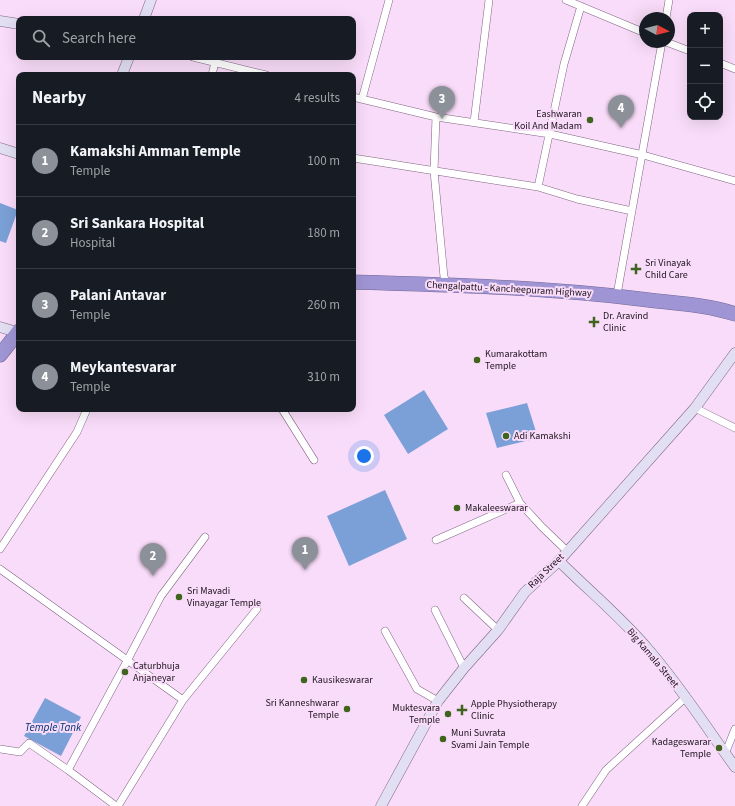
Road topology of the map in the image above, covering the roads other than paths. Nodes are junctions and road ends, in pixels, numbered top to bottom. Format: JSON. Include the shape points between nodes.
{"nodes":[{"id":1,"x":151,"y":0,"type":"edge"},
{"id":2,"x":389,"y":0,"type":"edge"},
{"id":3,"x":489,"y":0,"type":"edge"},
{"id":4,"x":566,"y":0,"type":"edge"},
{"id":5,"x":668,"y":0,"type":"edge"},
{"id":6,"x":581,"y":6,"type":"junction"},
{"id":7,"x":667,"y":12,"type":"edge"},
{"id":8,"x":145,"y":16,"type":"edge"},
{"id":9,"x":0,"y":21,"type":"edge"},
{"id":10,"x":16,"y":24,"type":"edge"},
{"id":11,"x":639,"y":30,"type":"edge"},
{"id":12,"x":675,"y":45,"type":"edge"},
{"id":13,"x":661,"y":48,"type":"edge"},
{"id":14,"x":687,"y":50,"type":"edge"},
{"id":15,"x":128,"y":60,"type":"edge"},
{"id":16,"x":206,"y":60,"type":"edge"},
{"id":17,"x":215,"y":62,"type":"junction"},
{"id":18,"x":723,"y":64,"type":"edge"},
{"id":19,"x":735,"y":69,"type":"edge"},
{"id":20,"x":123,"y":72,"type":"edge"},
{"id":21,"x":213,"y":72,"type":"edge"},
{"id":22,"x":254,"y":72,"type":"edge"},
{"id":23,"x":356,"y":98,"type":"edge"},
{"id":24,"x":362,"y":99,"type":"junction"},
{"id":25,"x":436,"y":117,"type":"junction"},
{"id":26,"x":474,"y":122,"type":"junction"},
{"id":27,"x":550,"y":134,"type":"junction"},
{"id":28,"x":0,"y":148,"type":"edge"},
{"id":29,"x":16,"y":153,"type":"edge"},
{"id":30,"x":643,"y":154,"type":"junction"},
{"id":31,"x":356,"y":158,"type":"edge"},
{"id":32,"x":434,"y":171,"type":"junction"},
{"id":33,"x":735,"y":181,"type":"edge"},
{"id":34,"x":538,"y":186,"type":"junction"},
{"id":35,"x":632,"y":211,"type":"junction"},
{"id":36,"x":356,"y":274,"type":"edge"},
{"id":37,"x":447,"y":281,"type":"junction"},
{"id":38,"x":356,"y":282,"type":"edge"},
{"id":39,"x":618,"y":289,"type":"junction"},
{"id":40,"x":735,"y":305,"type":"edge"},
{"id":41,"x":735,"y":314,"type":"edge"},
{"id":42,"x":13,"y":328,"type":"edge"},
{"id":43,"x":0,"y":342,"type":"edge"},
{"id":44,"x":735,"y":353,"type":"edge"},
{"id":45,"x":0,"y":355,"type":"edge"},
{"id":46,"x":695,"y":408,"type":"junction"},
{"id":47,"x":86,"y":412,"type":"edge"},
{"id":48,"x":284,"y":412,"type":"edge"},
{"id":49,"x":735,"y":428,"type":"edge"},
{"id":50,"x":314,"y":460,"type":"dead end"},
{"id":51,"x":506,"y":475,"type":"dead end"},
{"id":52,"x":520,"y":503,"type":"junction"},
{"id":53,"x":204,"y":537,"type":"dead end"},
{"id":54,"x":436,"y":540,"type":"dead end"},
{"id":55,"x":0,"y":549,"type":"edge"},
{"id":56,"x":567,"y":551,"type":"junction"},
{"id":57,"x":559,"y":561,"type":"junction"},
{"id":58,"x":0,"y":569,"type":"edge"},
{"id":59,"x":464,"y":598,"type":"dead end"},
{"id":60,"x":257,"y":609,"type":"dead end"},
{"id":61,"x":435,"y":610,"type":"dead end"},
{"id":62,"x":498,"y":630,"type":"junction"},
{"id":63,"x":385,"y":631,"type":"dead end"},
{"id":64,"x":127,"y":661,"type":"junction"},
{"id":65,"x":464,"y":668,"type":"junction"},
{"id":66,"x":685,"y":698,"type":"junction"},
{"id":67,"x":183,"y":700,"type":"junction"},
{"id":68,"x":438,"y":702,"type":"junction"},
{"id":69,"x":735,"y":729,"type":"edge"},
{"id":70,"x":0,"y":749,"type":"edge"},
{"id":71,"x":725,"y":754,"type":"junction"},
{"id":72,"x":735,"y":767,"type":"edge"},
{"id":73,"x":68,"y":770,"type":"junction"},
{"id":74,"x":117,"y":806,"type":"edge"},
{"id":75,"x":381,"y":806,"type":"edge"},
{"id":76,"x":582,"y":806,"type":"edge"}],
"edges":[{"from":1,"to":8,"type":"main road"},
{"from":2,"to":24,"type":"street"},
{"from":3,"to":26,"type":"street"},
{"from":4,"to":6,"type":"street"},
{"from":5,"to":7,"type":"street"},
{"from":6,"to":11,"type":"street"},
{"from":6,"to":27,"type":"street","via":[[564,64]]},
{"from":9,"to":10,"type":"main road"},
{"from":12,"to":14,"type":"street"},
{"from":13,"to":30,"type":"street"},
{"from":15,"to":20,"type":"main road"},
{"from":16,"to":17,"type":"street"},
{"from":17,"to":21,"type":"street"},
{"from":17,"to":22,"type":"street"},
{"from":18,"to":19,"type":"street"},
{"from":23,"to":24,"type":"street"},
{"from":24,"to":25,"type":"street"},
{"from":25,"to":26,"type":"street"},
{"from":25,"to":32,"type":"street"},
{"from":26,"to":27,"type":"street"},
{"from":27,"to":30,"type":"street"},
{"from":27,"to":34,"type":"street"},
{"from":28,"to":29,"type":"main road"},
{"from":30,"to":33,"type":"street"},
{"from":30,"to":35,"type":"street"},
{"from":31,"to":32,"type":"street"},
{"from":32,"to":34,"type":"street"},
{"from":32,"to":37,"type":"street"},
{"from":34,"to":35,"type":"street","via":[[577,199]]},
{"from":35,"to":39,"type":"street"},
{"from":36,"to":37,"type":"highway"},
{"from":37,"to":38,"type":"highway","name":"Chengalpattu - Kancheepuram Highway"},
{"from":37,"to":39,"type":"highway"},
{"from":37,"to":41,"type":"highway","name":"Chengalpattu - Kancheepuram Highway","via":[[617,296],[712,308]]},
{"from":39,"to":40,"type":"highway","via":[[708,298]]},
{"from":42,"to":43,"type":"highway"},
{"from":42,"to":45,"type":"highway"},
{"from":44,"to":46,"type":"main road","name":"Raja Street"},
{"from":46,"to":49,"type":"street"},
{"from":46,"to":56,"type":"main road","name":"Raja Street"},
{"from":47,"to":55,"type":"street","via":[[77,432]]},
{"from":48,"to":50,"type":"street"},
{"from":51,"to":52,"type":"street"},
{"from":52,"to":54,"type":"street"},
{"from":52,"to":56,"type":"street"},
{"from":53,"to":64,"type":"street","via":[[161,596]]},
{"from":56,"to":57,"type":"main road","name":"Raja Street"},
{"from":57,"to":62,"type":"main road","name":"Raja Street","via":[[525,592]]},
{"from":57,"to":66,"type":"main road","name":"Big Kamala Street","via":[[647,648]]},
{"from":58,"to":64,"type":"street"},
{"from":59,"to":62,"type":"street"},
{"from":60,"to":67,"type":"street"},
{"from":61,"to":65,"type":"street"},
{"from":62,"to":65,"type":"main road","name":"Raja Street"},
{"from":63,"to":68,"type":"street","via":[[417,689]]},
{"from":64,"to":67,"type":"street"},
{"from":64,"to":73,"type":"street"},
{"from":65,"to":68,"type":"main road","name":"Raja Street"},
{"from":66,"to":71,"type":"main road","name":"Big Kamala Street"},
{"from":66,"to":76,"type":"street","via":[[606,770]]},
{"from":67,"to":74,"type":"street"},
{"from":68,"to":75,"type":"main road","name":"Raja Street"},
{"from":69,"to":71,"type":"street"},
{"from":70,"to":73,"type":"street","via":[[20,752],[29,743]]},
{"from":71,"to":72,"type":"main road","name":"Big Kamala Street"},
{"from":73,"to":74,"type":"street"}]}
